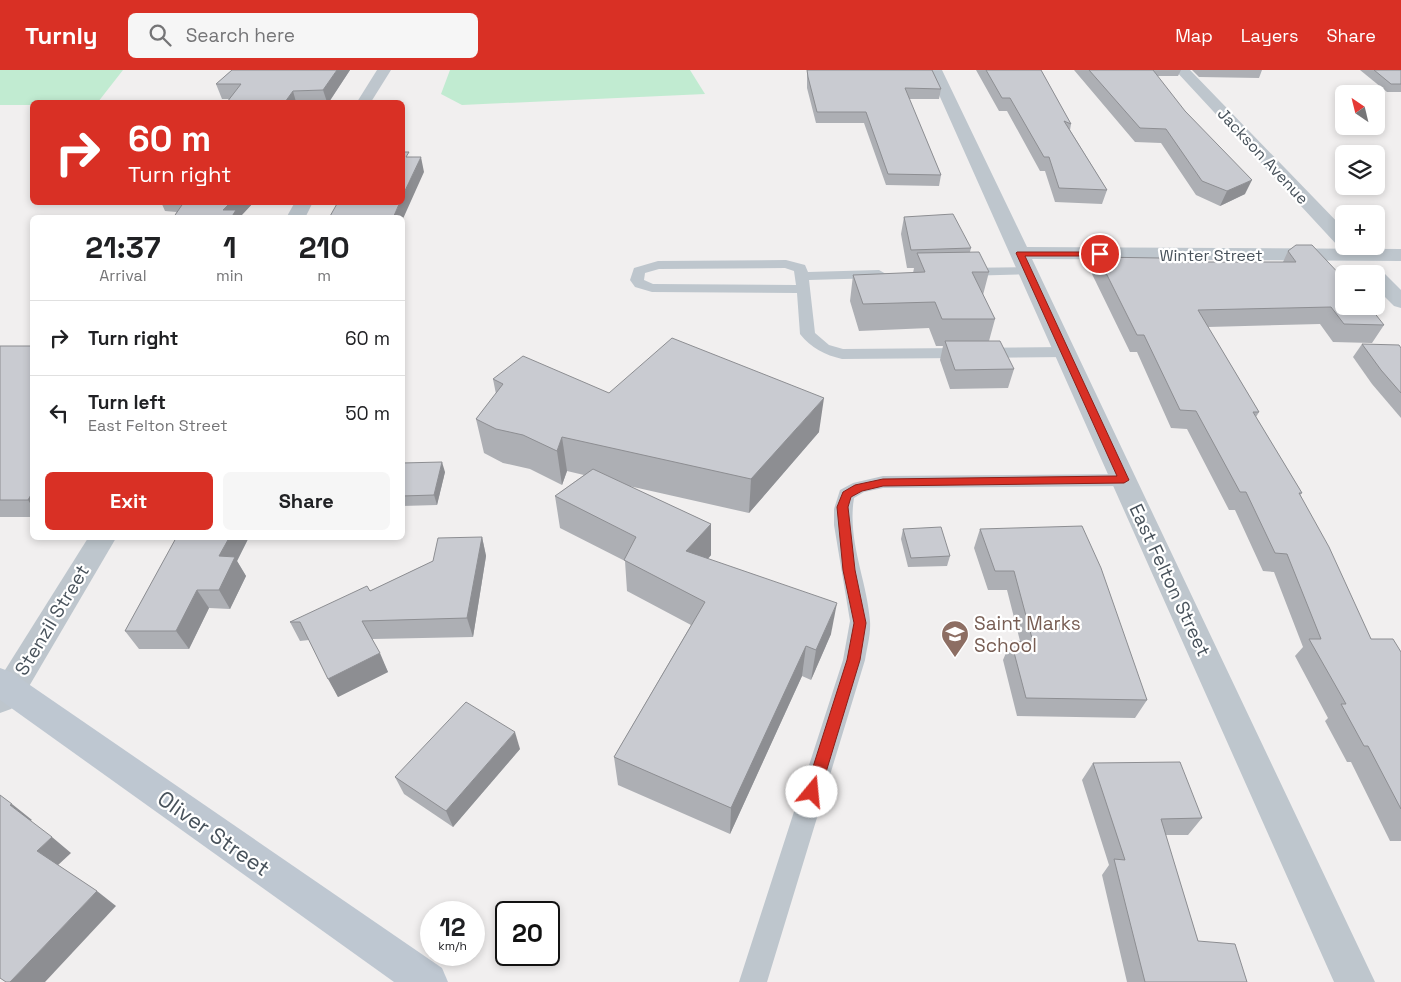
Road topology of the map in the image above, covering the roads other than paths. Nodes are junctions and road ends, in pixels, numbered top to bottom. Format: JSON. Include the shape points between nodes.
{"nodes":[{"id":1,"x":384,"y":70,"type":"edge"},
{"id":2,"x":935,"y":70,"type":"edge"},
{"id":3,"x":1182,"y":70,"type":"edge"},
{"id":4,"x":365,"y":100,"type":"edge"},
{"id":5,"x":1335,"y":232,"type":"edge"},
{"id":6,"x":1335,"y":249,"type":"edge"},
{"id":7,"x":1385,"y":253,"type":"edge"},
{"id":8,"x":1356,"y":255,"type":"edge"},
{"id":9,"x":1401,"y":255,"type":"edge"},
{"id":10,"x":1024,"y":262,"type":"junction"},
{"id":11,"x":1366,"y":265,"type":"edge"},
{"id":12,"x":950,"y":273,"type":"edge"},
{"id":13,"x":891,"y":274,"type":"edge"},
{"id":14,"x":803,"y":283,"type":"junction"},
{"id":15,"x":1385,"y":285,"type":"edge"},
{"id":16,"x":1401,"y":302,"type":"edge"},
{"id":17,"x":1066,"y":352,"type":"junction"},
{"id":18,"x":1124,"y":480,"type":"junction"},
{"id":19,"x":101,"y":540,"type":"edge"},
{"id":20,"x":3,"y":691,"type":"edge"},
{"id":21,"x":428,"y":982,"type":"edge"},
{"id":22,"x":753,"y":982,"type":"edge"},
{"id":23,"x":1355,"y":982,"type":"edge"}],
"edges":[{"from":1,"to":4,"type":"street"},
{"from":2,"to":10,"type":"street","name":"East Felton Street"},
{"from":3,"to":5,"type":"street","name":"Jackson Avenue"},
{"from":6,"to":10,"type":"street","name":"Winter Street"},
{"from":7,"to":9,"type":"street","name":"Winter Street"},
{"from":8,"to":11,"type":"street","name":"Jackson Avenue"},
{"from":10,"to":12,"type":"lane"},
{"from":10,"to":17,"type":"street","name":"East Felton Street"},
{"from":13,"to":14,"type":"lane"},
{"from":14,"to":14,"type":"lane","via":[[800,268],[786,264],[658,265],[639,271],[637,280],[652,288]]},
{"from":14,"to":17,"type":"lane","via":[[808,334],[824,348],[842,354]]},
{"from":15,"to":16,"type":"street","name":"Jackson Avenue"},
{"from":17,"to":18,"type":"street","name":"East Felton Street"},
{"from":18,"to":22,"type":"lane","via":[[883,482],[859,487],[846,495],[842,507],[849,570],[860,623],[854,660]]},
{"from":18,"to":23,"type":"street","name":"East Felton Street"},
{"from":19,"to":20,"type":"street","name":"Stenzil Street"},
{"from":20,"to":21,"type":"main road","name":"Oliver Street"}]}
